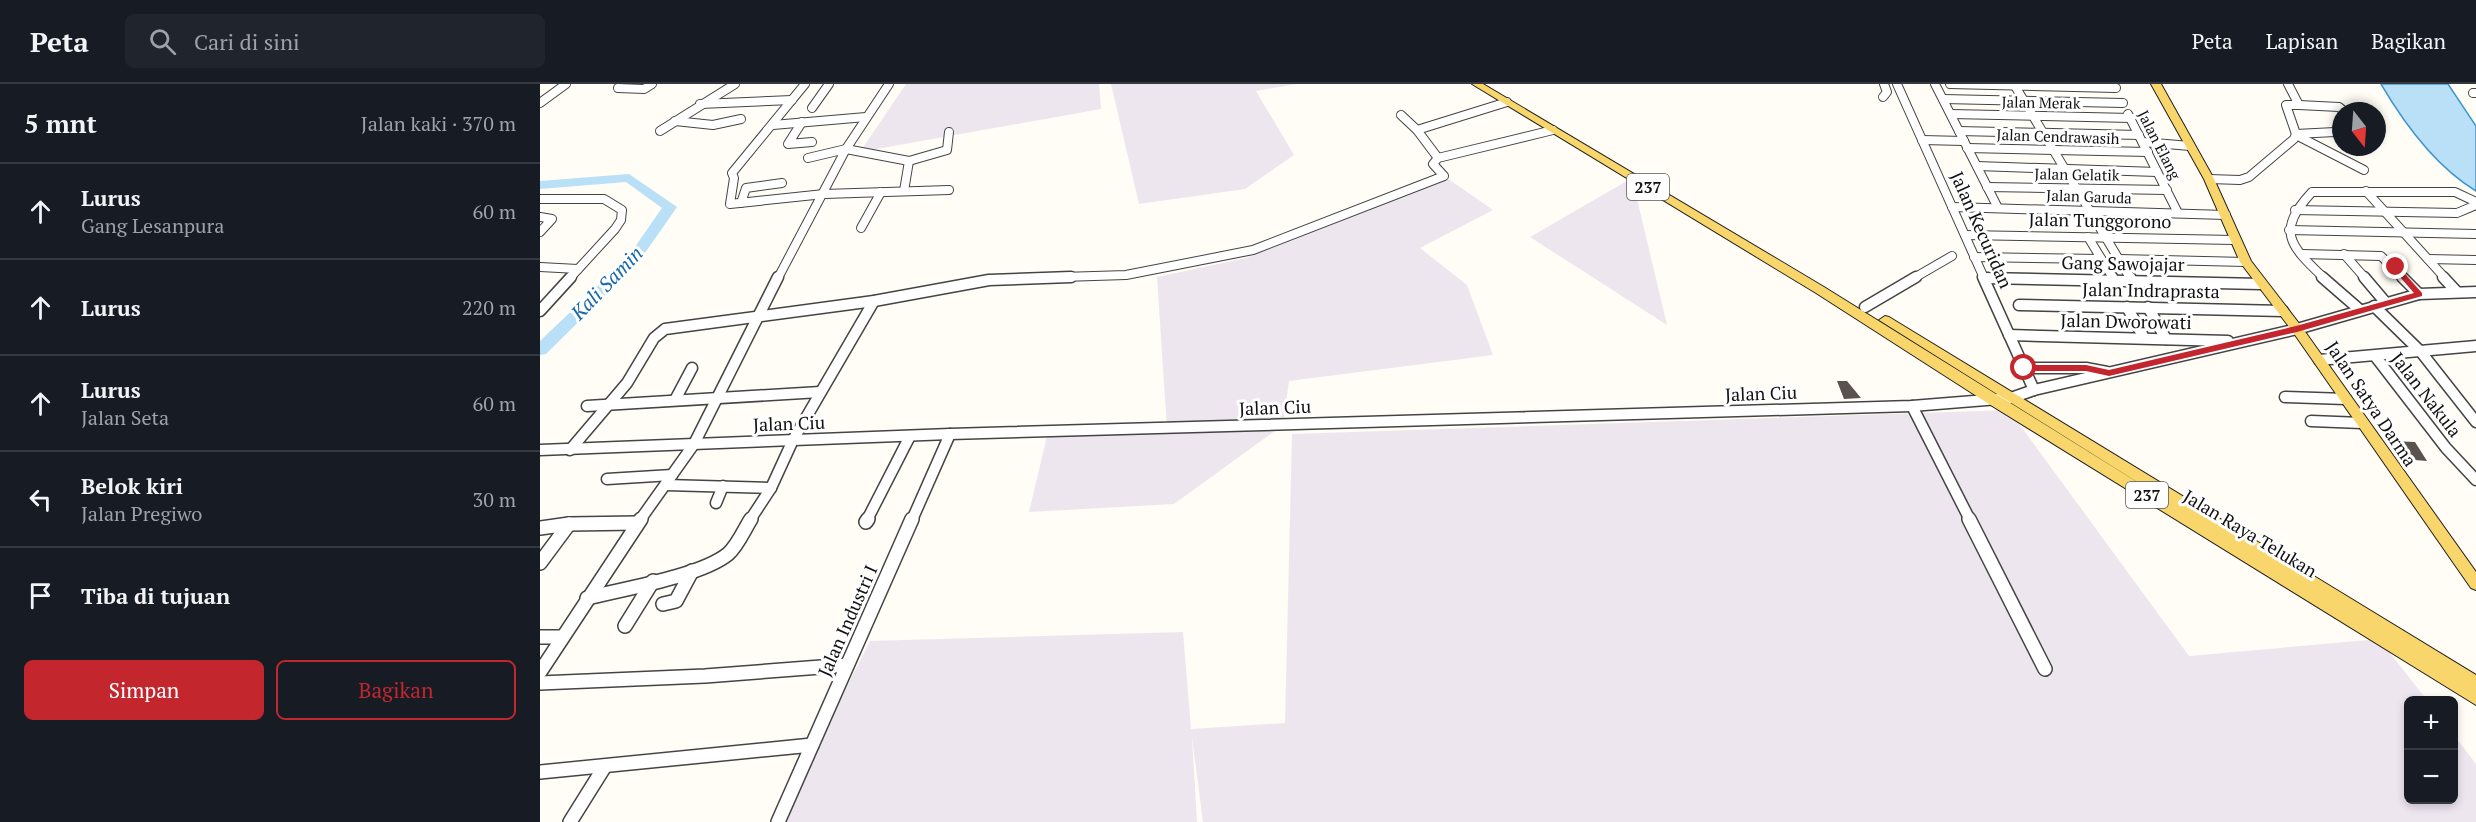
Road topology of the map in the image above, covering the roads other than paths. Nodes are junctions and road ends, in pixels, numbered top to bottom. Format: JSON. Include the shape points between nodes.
{"nodes":[{"id":1,"x":566,"y":84,"type":"edge"},
{"id":2,"x":652,"y":84,"type":"edge"},
{"id":3,"x":735,"y":84,"type":"edge"},
{"id":4,"x":805,"y":84,"type":"edge"},
{"id":5,"x":829,"y":84,"type":"edge"},
{"id":6,"x":890,"y":84,"type":"edge"},
{"id":7,"x":1477,"y":84,"type":"edge"},
{"id":8,"x":1490,"y":84,"type":"edge"},
{"id":9,"x":1884,"y":84,"type":"edge"},
{"id":10,"x":1897,"y":84,"type":"edge"},
{"id":11,"x":1935,"y":84,"type":"edge"},
{"id":12,"x":1950,"y":84,"type":"edge"},
{"id":13,"x":2156,"y":84,"type":"edge"},
{"id":14,"x":2288,"y":84,"type":"edge"},
{"id":15,"x":2015,"y":86,"type":"junction"},
{"id":16,"x":2115,"y":86,"type":"edge"},
{"id":17,"x":618,"y":88,"type":"dead end"},
{"id":18,"x":1882,"y":97,"type":"dead end"},
{"id":19,"x":1943,"y":99,"type":"junction"},
{"id":20,"x":792,"y":100,"type":"junction"},
{"id":21,"x":2024,"y":101,"type":"junction"},
{"id":22,"x":1507,"y":102,"type":"junction"},
{"id":23,"x":540,"y":103,"type":"edge"},
{"id":24,"x":2123,"y":103,"type":"junction"},
{"id":25,"x":700,"y":104,"type":"junction"},
{"id":26,"x":2299,"y":105,"type":"junction"},
{"id":27,"x":2332,"y":107,"type":"edge"},
{"id":28,"x":812,"y":108,"type":"dead end"},
{"id":29,"x":1951,"y":114,"type":"junction"},
{"id":30,"x":1401,"y":115,"type":"dead end"},
{"id":31,"x":2033,"y":116,"type":"junction"},
{"id":32,"x":866,"y":117,"type":"junction"},
{"id":33,"x":2131,"y":118,"type":"junction"},
{"id":34,"x":741,"y":119,"type":"dead end"},
{"id":35,"x":675,"y":121,"type":"junction"},
{"id":36,"x":802,"y":122,"type":"junction"},
{"id":37,"x":773,"y":125,"type":"junction"},
{"id":38,"x":1417,"y":130,"type":"junction"},
{"id":39,"x":1553,"y":130,"type":"junction"},
{"id":40,"x":660,"y":131,"type":"dead end"},
{"id":41,"x":1959,"y":131,"type":"junction"},
{"id":42,"x":949,"y":132,"type":"dead end"},
{"id":43,"x":2332,"y":132,"type":"edge"},
{"id":44,"x":2043,"y":133,"type":"junction"},
{"id":45,"x":2296,"y":135,"type":"junction"},
{"id":46,"x":2141,"y":139,"type":"junction"},
{"id":47,"x":1922,"y":140,"type":"junction"},
{"id":48,"x":812,"y":142,"type":"dead end"},
{"id":49,"x":1966,"y":144,"type":"junction"},
{"id":50,"x":2190,"y":146,"type":"junction"},
{"id":51,"x":846,"y":149,"type":"junction"},
{"id":52,"x":2053,"y":150,"type":"junction"},
{"id":53,"x":2148,"y":152,"type":"junction"},
{"id":54,"x":808,"y":158,"type":"dead end"},
{"id":55,"x":1438,"y":158,"type":"junction"},
{"id":56,"x":909,"y":160,"type":"junction"},
{"id":57,"x":1977,"y":166,"type":"junction"},
{"id":58,"x":2065,"y":169,"type":"junction"},
{"id":59,"x":2364,"y":170,"type":"dead end"},
{"id":60,"x":2157,"y":172,"type":"junction"},
{"id":61,"x":2209,"y":179,"type":"junction"},
{"id":62,"x":782,"y":183,"type":"dead end"},
{"id":63,"x":1987,"y":187,"type":"junction"},
{"id":64,"x":2077,"y":189,"type":"junction"},
{"id":65,"x":949,"y":190,"type":"dead end"},
{"id":66,"x":2167,"y":190,"type":"junction"},
{"id":67,"x":2366,"y":190,"type":"junction"},
{"id":68,"x":904,"y":191,"type":"junction"},
{"id":69,"x":881,"y":192,"type":"junction"},
{"id":70,"x":824,"y":194,"type":"junction"},
{"id":71,"x":540,"y":199,"type":"edge"},
{"id":72,"x":741,"y":203,"type":"junction"},
{"id":73,"x":2476,"y":204,"type":"edge"},
{"id":74,"x":1952,"y":207,"type":"junction"},
{"id":75,"x":1998,"y":208,"type":"junction"},
{"id":76,"x":2295,"y":210,"type":"junction"},
{"id":77,"x":2090,"y":211,"type":"junction"},
{"id":78,"x":2384,"y":211,"type":"junction"},
{"id":79,"x":2178,"y":213,"type":"junction"},
{"id":80,"x":2226,"y":215,"type":"junction"},
{"id":81,"x":540,"y":218,"type":"edge"},
{"id":82,"x":861,"y":228,"type":"dead end"},
{"id":83,"x":2289,"y":230,"type":"junction"},
{"id":84,"x":540,"y":232,"type":"edge"},
{"id":85,"x":2404,"y":233,"type":"junction"},
{"id":86,"x":2476,"y":234,"type":"edge"},
{"id":87,"x":1965,"y":235,"type":"junction"},
{"id":88,"x":2088,"y":237,"type":"junction"},
{"id":89,"x":2106,"y":238,"type":"junction"},
{"id":90,"x":2235,"y":240,"type":"junction"},
{"id":91,"x":2302,"y":254,"type":"junction"},
{"id":92,"x":2344,"y":254,"type":"junction"},
{"id":93,"x":1952,"y":256,"type":"dead end"},
{"id":94,"x":1774,"y":257,"type":"junction"},
{"id":95,"x":1974,"y":257,"type":"junction"},
{"id":96,"x":2100,"y":259,"type":"junction"},
{"id":97,"x":2119,"y":259,"type":"junction"},
{"id":98,"x":2428,"y":259,"type":"junction"},
{"id":99,"x":2476,"y":260,"type":"edge"},
{"id":100,"x":2246,"y":262,"type":"junction"},
{"id":101,"x":540,"y":267,"type":"edge"},
{"id":102,"x":578,"y":269,"type":"junction"},
{"id":103,"x":1984,"y":278,"type":"junction"},
{"id":104,"x":2114,"y":281,"type":"junction"},
{"id":105,"x":2132,"y":281,"type":"junction"},
{"id":106,"x":2261,"y":284,"type":"junction"},
{"id":107,"x":1826,"y":288,"type":"junction"},
{"id":108,"x":2456,"y":291,"type":"junction"},
{"id":109,"x":2476,"y":292,"type":"edge"},
{"id":110,"x":2419,"y":294,"type":"junction"},
{"id":111,"x":874,"y":301,"type":"junction"},
{"id":112,"x":2386,"y":303,"type":"junction"},
{"id":113,"x":2019,"y":306,"type":"dead end"},
{"id":114,"x":2374,"y":306,"type":"junction"},
{"id":115,"x":1865,"y":307,"type":"junction"},
{"id":116,"x":2127,"y":307,"type":"junction"},
{"id":117,"x":2148,"y":308,"type":"junction"},
{"id":118,"x":2283,"y":310,"type":"junction"},
{"id":119,"x":2360,"y":310,"type":"junction"},
{"id":120,"x":540,"y":312,"type":"edge"},
{"id":121,"x":762,"y":314,"type":"junction"},
{"id":122,"x":2297,"y":329,"type":"junction"},
{"id":123,"x":2009,"y":335,"type":"junction"},
{"id":124,"x":2144,"y":338,"type":"junction"},
{"id":125,"x":2164,"y":339,"type":"junction"},
{"id":126,"x":2242,"y":342,"type":"junction"},
{"id":127,"x":2476,"y":346,"type":"edge"},
{"id":128,"x":2421,"y":352,"type":"junction"},
{"id":129,"x":2375,"y":356,"type":"junction"},
{"id":130,"x":2173,"y":359,"type":"junction"},
{"id":131,"x":2319,"y":360,"type":"junction"},
{"id":132,"x":692,"y":368,"type":"dead end"},
{"id":133,"x":2024,"y":368,"type":"junction"},
{"id":134,"x":2109,"y":373,"type":"junction"},
{"id":135,"x":2034,"y":390,"type":"junction"},
{"id":136,"x":820,"y":392,"type":"junction"},
{"id":137,"x":719,"y":397,"type":"junction"},
{"id":138,"x":2285,"y":397,"type":"dead end"},
{"id":139,"x":2012,"y":398,"type":"junction"},
{"id":140,"x":2346,"y":399,"type":"junction"},
{"id":141,"x":675,"y":400,"type":"junction"},
{"id":142,"x":1994,"y":401,"type":"junction"},
{"id":143,"x":587,"y":406,"type":"dead end"},
{"id":144,"x":608,"y":406,"type":"junction"},
{"id":145,"x":1912,"y":406,"type":"junction"},
{"id":146,"x":2311,"y":421,"type":"dead end"},
{"id":147,"x":2476,"y":422,"type":"edge"},
{"id":148,"x":2362,"y":423,"type":"junction"},
{"id":149,"x":950,"y":434,"type":"junction"},
{"id":150,"x":910,"y":436,"type":"junction"},
{"id":151,"x":793,"y":440,"type":"junction"},
{"id":152,"x":694,"y":444,"type":"junction"},
{"id":153,"x":540,"y":450,"type":"edge"},
{"id":154,"x":570,"y":450,"type":"junction"},
{"id":155,"x":2462,"y":464,"type":"junction"},
{"id":156,"x":2476,"y":464,"type":"edge"},
{"id":157,"x":607,"y":479,"type":"dead end"},
{"id":158,"x":669,"y":480,"type":"junction"},
{"id":159,"x":2476,"y":480,"type":"edge"},
{"id":160,"x":723,"y":486,"type":"junction"},
{"id":161,"x":771,"y":488,"type":"junction"},
{"id":162,"x":716,"y":503,"type":"dead end"},
{"id":163,"x":866,"y":522,"type":"dead end"},
{"id":164,"x":638,"y":523,"type":"junction"},
{"id":165,"x":569,"y":524,"type":"junction"},
{"id":166,"x":540,"y":528,"type":"edge"},
{"id":167,"x":540,"y":563,"type":"edge"},
{"id":168,"x":692,"y":571,"type":"junction"},
{"id":169,"x":653,"y":581,"type":"junction"},
{"id":170,"x":2476,"y":584,"type":"edge"},
{"id":171,"x":587,"y":598,"type":"junction"},
{"id":172,"x":663,"y":604,"type":"dead end"},
{"id":173,"x":625,"y":626,"type":"dead end"},
{"id":174,"x":562,"y":636,"type":"junction"},
{"id":175,"x":540,"y":637,"type":"edge"},
{"id":176,"x":847,"y":665,"type":"junction"},
{"id":177,"x":2045,"y":669,"type":"dead end"},
{"id":178,"x":540,"y":672,"type":"edge"},
{"id":179,"x":540,"y":683,"type":"edge"},
{"id":180,"x":2476,"y":684,"type":"edge"},
{"id":181,"x":2476,"y":698,"type":"edge"},
{"id":182,"x":812,"y":746,"type":"junction"},
{"id":183,"x":605,"y":766,"type":"junction"},
{"id":184,"x":540,"y":772,"type":"edge"},
{"id":185,"x":570,"y":822,"type":"edge"},
{"id":186,"x":778,"y":822,"type":"edge"}],
"edges":[{"from":1,"to":23,"type":"street"},
{"from":2,"to":17,"type":"street","via":[[644,89]]},
{"from":3,"to":25,"type":"street"},
{"from":4,"to":20,"type":"street"},
{"from":5,"to":28,"type":"street"},
{"from":6,"to":32,"type":"street"},
{"from":7,"to":22,"type":"main road","number":"237"},
{"from":8,"to":94,"type":"main road","number":"237"},
{"from":9,"to":18,"type":"street","via":[[1887,92]]},
{"from":10,"to":47,"type":"street","name":"Jalan Kecuridan"},
{"from":11,"to":19,"type":"street"},
{"from":12,"to":15,"type":"street"},
{"from":13,"to":50,"type":"main road","name":"Jalan Satya Darma"},
{"from":14,"to":26,"type":"street"},
{"from":15,"to":16,"type":"street"},
{"from":15,"to":21,"type":"street"},
{"from":16,"to":24,"type":"street","name":"Jalan Elang"},
{"from":19,"to":21,"type":"street"},
{"from":19,"to":29,"type":"street"},
{"from":20,"to":25,"type":"street"},
{"from":20,"to":37,"type":"street"},
{"from":21,"to":24,"type":"street"},
{"from":21,"to":31,"type":"street"},
{"from":22,"to":38,"type":"street"},
{"from":22,"to":39,"type":"main road","number":"237"},
{"from":24,"to":33,"type":"street","name":"Jalan Elang"},
{"from":25,"to":35,"type":"street"},
{"from":26,"to":27,"type":"street"},
{"from":26,"to":45,"type":"street","via":[[2286,105]]},
{"from":29,"to":31,"type":"street","name":"Jalan Merak"},
{"from":29,"to":41,"type":"street"},
{"from":30,"to":38,"type":"street"},
{"from":31,"to":33,"type":"street","name":"Jalan Merak"},
{"from":31,"to":44,"type":"street"},
{"from":32,"to":36,"type":"street"},
{"from":32,"to":51,"type":"street"},
{"from":33,"to":46,"type":"street","name":"Jalan Elang"},
{"from":34,"to":35,"type":"street","via":[[714,125]]},
{"from":35,"to":40,"type":"street"},
{"from":36,"to":37,"type":"street"},
{"from":36,"to":48,"type":"street","via":[[788,144]]},
{"from":37,"to":72,"type":"street","via":[[732,173],[730,204]]},
{"from":38,"to":55,"type":"street"},
{"from":39,"to":55,"type":"street"},
{"from":39,"to":94,"type":"main road","number":"237"},
{"from":41,"to":44,"type":"street"},
{"from":41,"to":49,"type":"street"},
{"from":42,"to":56,"type":"street","via":[[946,150]]},
{"from":43,"to":45,"type":"street"},
{"from":44,"to":46,"type":"street"},
{"from":44,"to":52,"type":"street"},
{"from":45,"to":59,"type":"street"},
{"from":45,"to":61,"type":"street","via":[[2249,177]]},
{"from":46,"to":50,"type":"street"},
{"from":46,"to":53,"type":"street","name":"Jalan Elang"},
{"from":47,"to":49,"type":"street","name":"Jalan Cendrawasih"},
{"from":47,"to":74,"type":"street","name":"Jalan Kecuridan"},
{"from":49,"to":52,"type":"street","name":"Jalan Cendrawasih"},
{"from":49,"to":57,"type":"street"},
{"from":50,"to":61,"type":"main road","name":"Jalan Satya Darma"},
{"from":51,"to":54,"type":"street"},
{"from":51,"to":56,"type":"street"},
{"from":51,"to":70,"type":"street"},
{"from":52,"to":53,"type":"street","name":"Jalan Cendrawasih"},
{"from":52,"to":58,"type":"street"},
{"from":53,"to":60,"type":"street","name":"Jalan Elang"},
{"from":55,"to":111,"type":"street","via":[[1433,164],[1444,176],[1245,253],[1136,274],[989,280]]},
{"from":56,"to":68,"type":"street"},
{"from":57,"to":58,"type":"street"},
{"from":57,"to":63,"type":"street"},
{"from":58,"to":60,"type":"street"},
{"from":58,"to":64,"type":"street"},
{"from":60,"to":66,"type":"street","name":"Jalan Elang"},
{"from":61,"to":80,"type":"main road","name":"Jalan Satya Darma"},
{"from":62,"to":72,"type":"street","via":[[746,188]]},
{"from":63,"to":64,"type":"street","name":"Jalan Gelatik"},
{"from":63,"to":75,"type":"street"},
{"from":64,"to":66,"type":"street","name":"Jalan Gelatik"},
{"from":64,"to":77,"type":"street"},
{"from":65,"to":68,"type":"street"},
{"from":66,"to":79,"type":"street","name":"Jalan Elang"},
{"from":67,"to":73,"type":"street","via":[[2455,192]]},
{"from":67,"to":76,"type":"street","via":[[2314,191]]},
{"from":67,"to":78,"type":"street"},
{"from":68,"to":69,"type":"street"},
{"from":69,"to":70,"type":"street"},
{"from":69,"to":82,"type":"street"},
{"from":70,"to":72,"type":"street"},
{"from":70,"to":121,"type":"street","via":[[788,257]]},
{"from":71,"to":102,"type":"street","via":[[604,199],[622,210],[615,229]]},
{"from":73,"to":78,"type":"street","via":[[2457,213]]},
{"from":74,"to":75,"type":"street","name":"Jalan Garuda"},
{"from":74,"to":87,"type":"street","name":"Jalan Kecuridan"},
{"from":75,"to":77,"type":"street","name":"Jalan Garuda"},
{"from":76,"to":78,"type":"street"},
{"from":76,"to":83,"type":"street"},
{"from":77,"to":79,"type":"street","name":"Jalan Garuda"},
{"from":77,"to":89,"type":"street"},
{"from":78,"to":85,"type":"street"},
{"from":79,"to":80,"type":"street","name":"Jalan Garuda"},
{"from":80,"to":90,"type":"main road","name":"Jalan Satya Darma"},
{"from":81,"to":84,"type":"street","via":[[552,219]]},
{"from":83,"to":85,"type":"street"},
{"from":83,"to":91,"type":"street"},
{"from":85,"to":86,"type":"street"},
{"from":85,"to":98,"type":"street"},
{"from":87,"to":88,"type":"street","name":"Jalan Tunggorono"},
{"from":87,"to":95,"type":"street","name":"Jalan Kecuridan"},
{"from":88,"to":89,"type":"street","name":"Jalan Tunggorono"},
{"from":88,"to":96,"type":"street"},
{"from":89,"to":90,"type":"street","name":"Jalan Tunggorono"},
{"from":89,"to":97,"type":"street"},
{"from":90,"to":100,"type":"main road","name":"Jalan Satya Darma"},
{"from":91,"to":92,"type":"street"},
{"from":91,"to":119,"type":"street"},
{"from":92,"to":110,"type":"street","via":[[2381,256]]},
{"from":92,"to":112,"type":"street"},
{"from":93,"to":115,"type":"street"},
{"from":94,"to":107,"type":"main road","number":"237"},
{"from":95,"to":96,"type":"street"},
{"from":95,"to":103,"type":"street","name":"Jalan Kecuridan"},
{"from":96,"to":104,"type":"street"},
{"from":97,"to":100,"type":"street"},
{"from":97,"to":105,"type":"street"},
{"from":98,"to":99,"type":"street"},
{"from":98,"to":108,"type":"street"},
{"from":100,"to":106,"type":"main road","name":"Jalan Satya Darma"},
{"from":101,"to":102,"type":"street"},
{"from":102,"to":120,"type":"street"},
{"from":103,"to":104,"type":"street","name":"Gang Sawojajar"},
{"from":103,"to":123,"type":"street","name":"Jalan Kecuridan"},
{"from":104,"to":105,"type":"street","name":"Gang Sawojajar"},
{"from":105,"to":106,"type":"street","name":"Gang Sawojajar"},
{"from":106,"to":118,"type":"main road","name":"Jalan Satya Darma"},
{"from":107,"to":115,"type":"main road","name":"Jalan Raya Telukan","number":"237"},
{"from":107,"to":142,"type":"main road","name":"Jalan Raya Telukan","number":"237"},
{"from":108,"to":109,"type":"street","name":"Jalan Ciu"},
{"from":108,"to":110,"type":"street","name":"Jalan Ciu"},
{"from":110,"to":112,"type":"street","name":"Jalan Ciu"},
{"from":111,"to":121,"type":"street"},
{"from":111,"to":136,"type":"street"},
{"from":112,"to":114,"type":"street","name":"Jalan Ciu"},
{"from":113,"to":116,"type":"street","name":"Jalan Indraprasta"},
{"from":114,"to":119,"type":"street","name":"Jalan Ciu"},
{"from":114,"to":128,"type":"street"},
{"from":115,"to":139,"type":"main road","name":"Jalan Raya Telukan","number":"237"},
{"from":116,"to":117,"type":"street","name":"Jalan Indraprasta"},
{"from":116,"to":124,"type":"street"},
{"from":117,"to":118,"type":"street","name":"Jalan Indraprasta"},
{"from":117,"to":125,"type":"street"},
{"from":118,"to":122,"type":"main road","name":"Jalan Satya Darma"},
{"from":119,"to":122,"type":"street","name":"Jalan Ciu"},
{"from":121,"to":137,"type":"street"},
{"from":121,"to":144,"type":"street","via":[[676,326],[658,333]]},
{"from":122,"to":126,"type":"street","name":"Jalan Ciu"},
{"from":122,"to":131,"type":"main road","name":"Jalan Satya Darma"},
{"from":123,"to":124,"type":"street","name":"Jalan Dworowati"},
{"from":123,"to":133,"type":"street","name":"Jalan Kecuridan"},
{"from":124,"to":125,"type":"street","name":"Jalan Dworowati"},
{"from":125,"to":126,"type":"street","name":"Jalan Dworowati"},
{"from":125,"to":130,"type":"street"},
{"from":126,"to":130,"type":"street","name":"Jalan Ciu"},
{"from":127,"to":128,"type":"street"},
{"from":128,"to":129,"type":"street"},
{"from":128,"to":147,"type":"street"},
{"from":129,"to":131,"type":"street"},
{"from":129,"to":155,"type":"street","name":"Jalan Nakula"},
{"from":130,"to":134,"type":"street","name":"Jalan Ciu"},
{"from":131,"to":140,"type":"main road","name":"Jalan Satya Darma"},
{"from":132,"to":141,"type":"street"},
{"from":133,"to":134,"type":"street","via":[[2086,368]]},
{"from":133,"to":135,"type":"street","name":"Jalan Kecuridan"},
{"from":134,"to":135,"type":"street","name":"Jalan Ciu"},
{"from":135,"to":139,"type":"street","name":"Jalan Ciu"},
{"from":136,"to":137,"type":"street"},
{"from":136,"to":151,"type":"street"},
{"from":137,"to":141,"type":"street"},
{"from":137,"to":152,"type":"street"},
{"from":138,"to":140,"type":"street"},
{"from":139,"to":142,"type":"street","name":"Jalan Ciu"},
{"from":139,"to":180,"type":"main road","name":"Jalan Raya Telukan","number":"237"},
{"from":140,"to":148,"type":"main road","name":"Jalan Satya Darma"},
{"from":141,"to":144,"type":"street"},
{"from":142,"to":145,"type":"street","name":"Jalan Ciu"},
{"from":142,"to":181,"type":"main road","name":"Jalan Raya Telukan","number":"237"},
{"from":143,"to":144,"type":"street"},
{"from":144,"to":154,"type":"street"},
{"from":145,"to":149,"type":"street","name":"Jalan Ciu"},
{"from":145,"to":177,"type":"street"},
{"from":146,"to":148,"type":"street"},
{"from":148,"to":170,"type":"main road","name":"Jalan Satya Darma"},
{"from":149,"to":150,"type":"street","name":"Jalan Ciu"},
{"from":149,"to":176,"type":"street","name":"Jalan Industri I"},
{"from":150,"to":151,"type":"street","name":"Jalan Ciu"},
{"from":150,"to":163,"type":"street"},
{"from":151,"to":152,"type":"street","name":"Jalan Ciu"},
{"from":151,"to":161,"type":"street"},
{"from":152,"to":154,"type":"street","name":"Jalan Ciu"},
{"from":152,"to":158,"type":"street"},
{"from":153,"to":154,"type":"street","name":"Jalan Ciu"},
{"from":155,"to":156,"type":"street"},
{"from":155,"to":159,"type":"street","name":"Jalan Nakula"},
{"from":157,"to":158,"type":"street"},
{"from":158,"to":160,"type":"street"},
{"from":158,"to":164,"type":"street"},
{"from":160,"to":161,"type":"street"},
{"from":160,"to":162,"type":"street"},
{"from":161,"to":168,"type":"street","via":[[730,552]]},
{"from":164,"to":165,"type":"street"},
{"from":164,"to":171,"type":"street"},
{"from":165,"to":166,"type":"street"},
{"from":165,"to":167,"type":"street"},
{"from":168,"to":169,"type":"street"},
{"from":168,"to":172,"type":"street","via":[[676,602]]},
{"from":169,"to":171,"type":"street"},
{"from":169,"to":173,"type":"street"},
{"from":171,"to":174,"type":"street"},
{"from":174,"to":175,"type":"street"},
{"from":174,"to":178,"type":"street"},
{"from":176,"to":179,"type":"street","via":[[696,677]]},
{"from":176,"to":182,"type":"street","name":"Jalan Industri I"},
{"from":182,"to":183,"type":"street"},
{"from":182,"to":186,"type":"street","name":"Jalan Industri I"},
{"from":183,"to":184,"type":"street"},
{"from":183,"to":185,"type":"street"}]}
